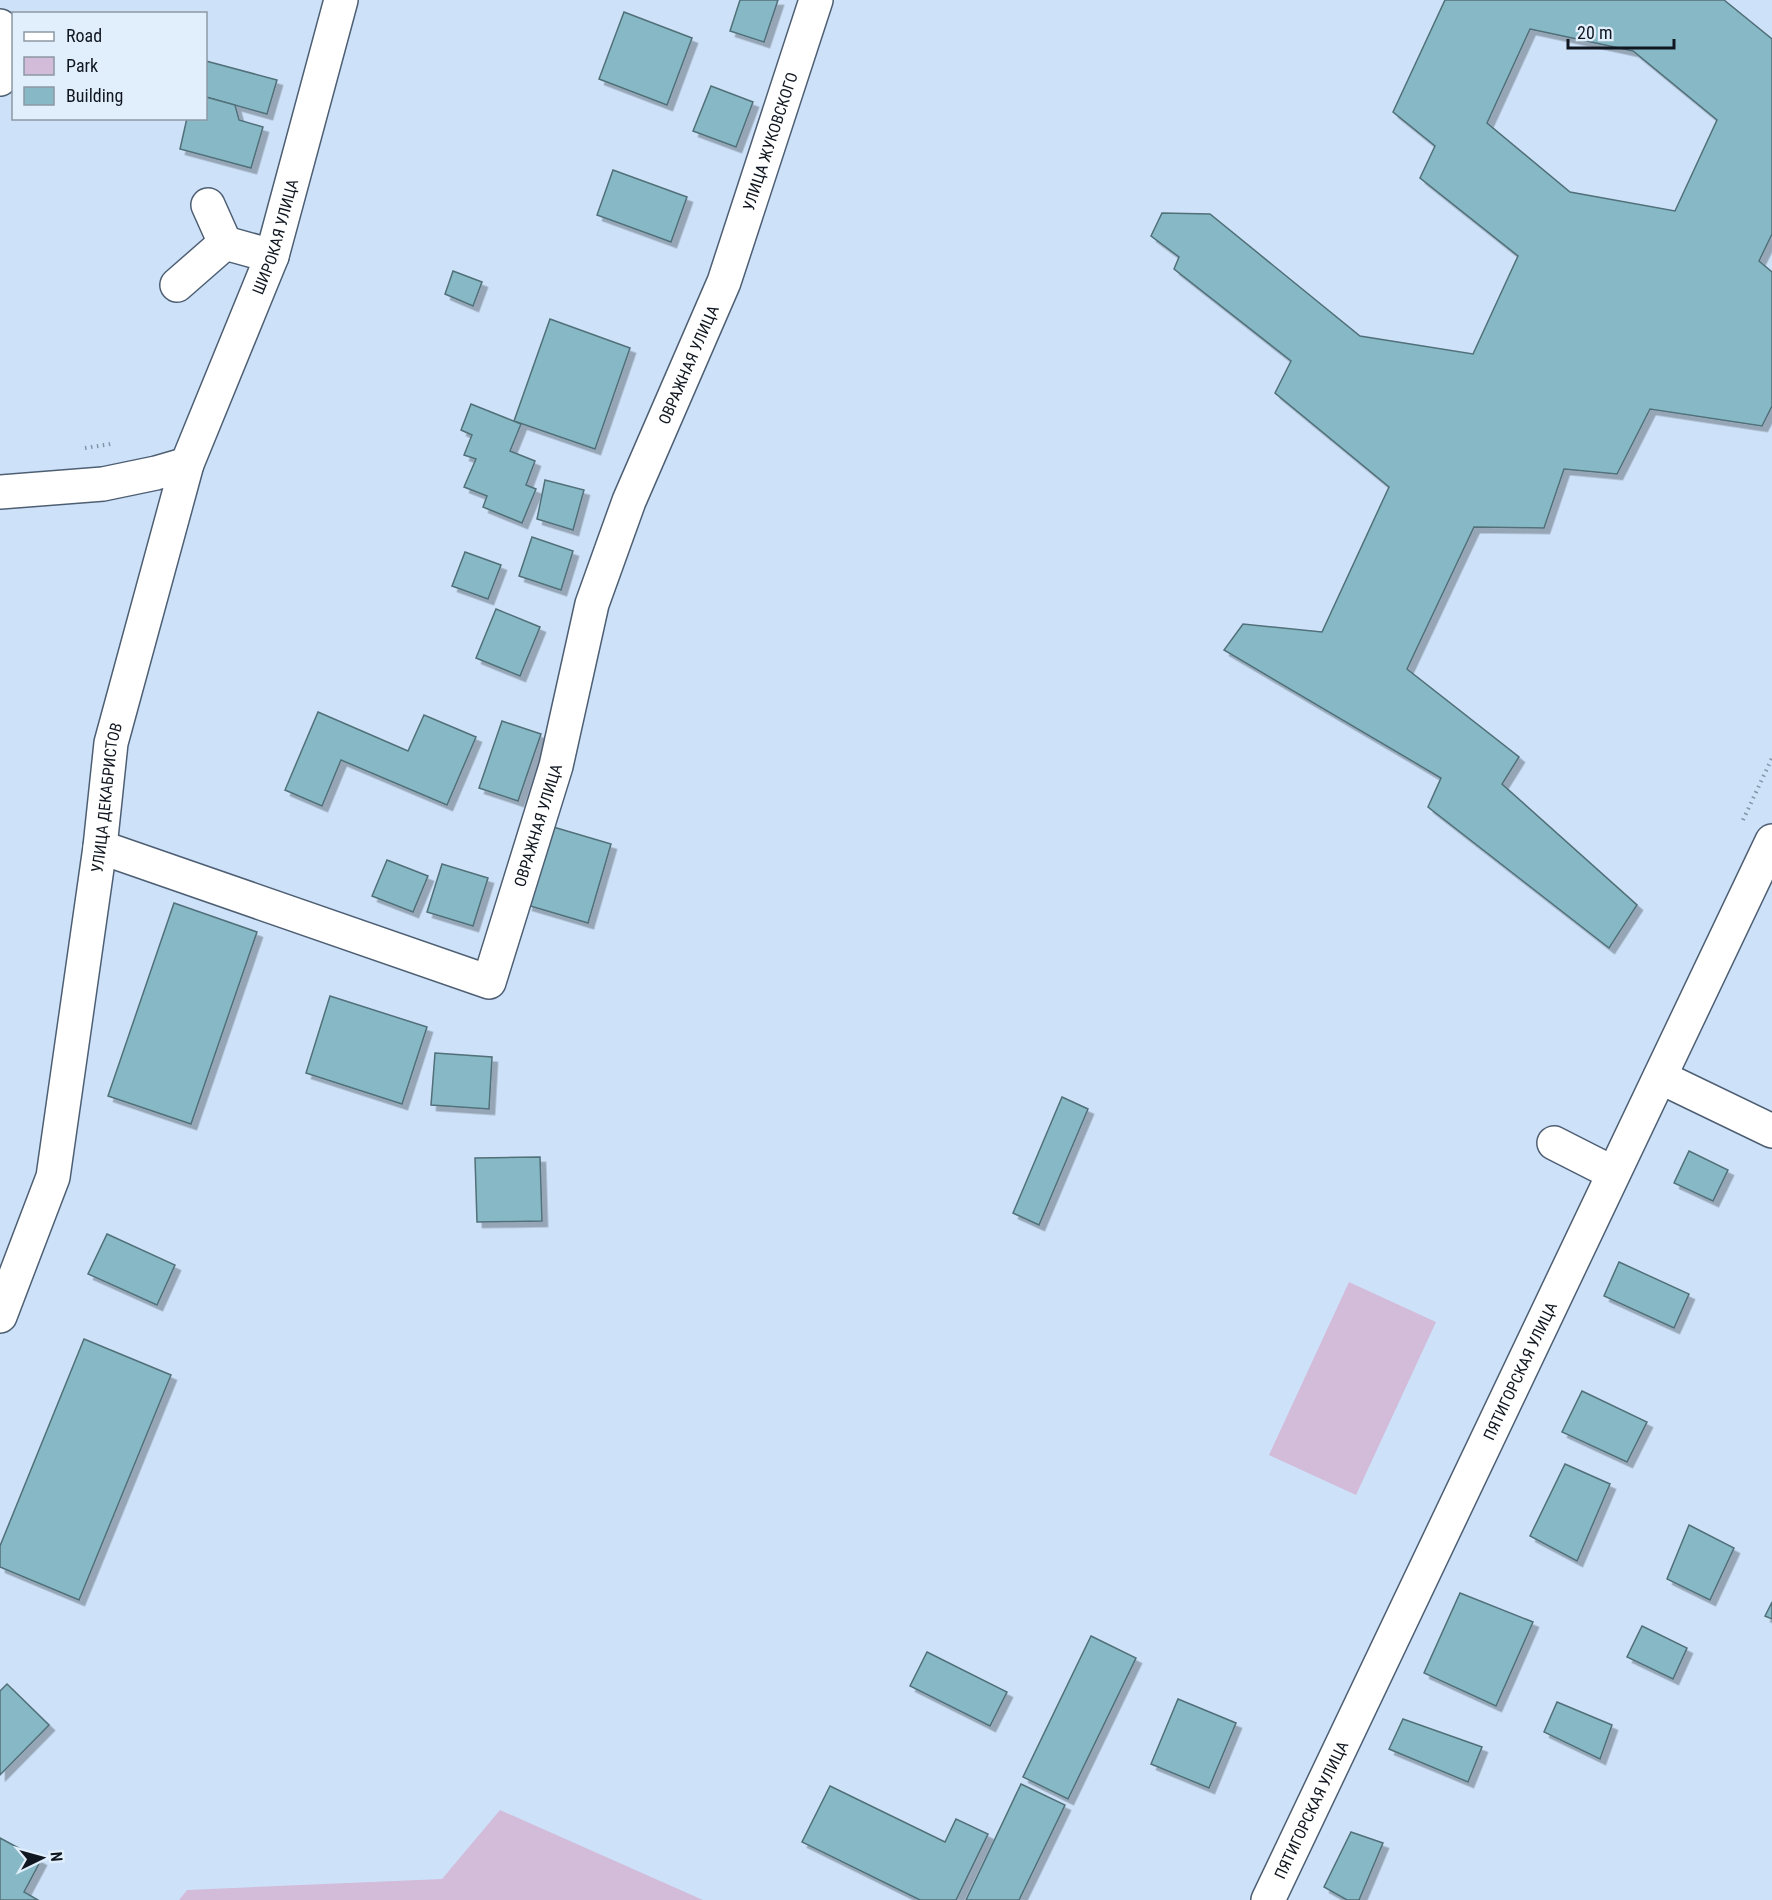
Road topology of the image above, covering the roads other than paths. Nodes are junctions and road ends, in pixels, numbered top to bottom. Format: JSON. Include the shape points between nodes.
{"nodes":[{"id":1,"x":341,"y":0,"type":"edge"},
{"id":2,"x":816,"y":0,"type":"edge"},
{"id":3,"x":0,"y":26,"type":"edge"},
{"id":4,"x":0,"y":80,"type":"edge"},
{"id":5,"x":208,"y":205,"type":"dead end"},
{"id":6,"x":225,"y":243,"type":"junction"},
{"id":7,"x":272,"y":256,"type":"junction"},
{"id":8,"x":724,"y":282,"type":"joint"},
{"id":9,"x":177,"y":285,"type":"dead end"},
{"id":10,"x":187,"y":464,"type":"junction"},
{"id":11,"x":0,"y":492,"type":"edge"},
{"id":12,"x":1772,"y":841,"type":"edge"},
{"id":13,"x":100,"y":848,"type":"junction"},
{"id":14,"x":1660,"y":1077,"type":"junction"},
{"id":15,"x":1772,"y":1131,"type":"edge"},
{"id":16,"x":1554,"y":1143,"type":"dead end"},
{"id":17,"x":1613,"y":1173,"type":"junction"},
{"id":18,"x":0,"y":1316,"type":"edge"},
{"id":19,"x":1268,"y":1900,"type":"edge"}],
"edges":[{"from":1,"to":7,"type":"street","name":"ШИРОКАЯ УЛИЦА"},
{"from":2,"to":8,"type":"street","name":"УЛИЦА ЖУКОВСКОГО"},
{"from":3,"to":4,"type":"street","via":[[4,65]]},
{"from":5,"to":6,"type":"street"},
{"from":6,"to":7,"type":"street"},
{"from":6,"to":9,"type":"street"},
{"from":7,"to":10,"type":"street","name":"ШИРОКАЯ УЛИЦА"},
{"from":8,"to":13,"type":"street","name":"ОВРАЖНАЯ УЛИЦА","via":[[629,501],[592,604],[556,766],[489,982]]},
{"from":10,"to":11,"type":"street","via":[[103,484]]},
{"from":10,"to":13,"type":"street","name":"УЛИЦА ДЕКАБРИСТОВ","via":[[111,743]]},
{"from":12,"to":14,"type":"street","name":"ПЯТИГОРСКАЯ УЛИЦА"},
{"from":13,"to":18,"type":"street","name":"УЛИЦА ДЕКАБРИСТОВ","via":[[53,1176]]},
{"from":14,"to":15,"type":"street"},
{"from":14,"to":17,"type":"street","name":"ПЯТИГОРСКАЯ УЛИЦА"},
{"from":16,"to":17,"type":"street"},
{"from":17,"to":19,"type":"street","name":"ПЯТИГОРСКАЯ УЛИЦА"}]}
